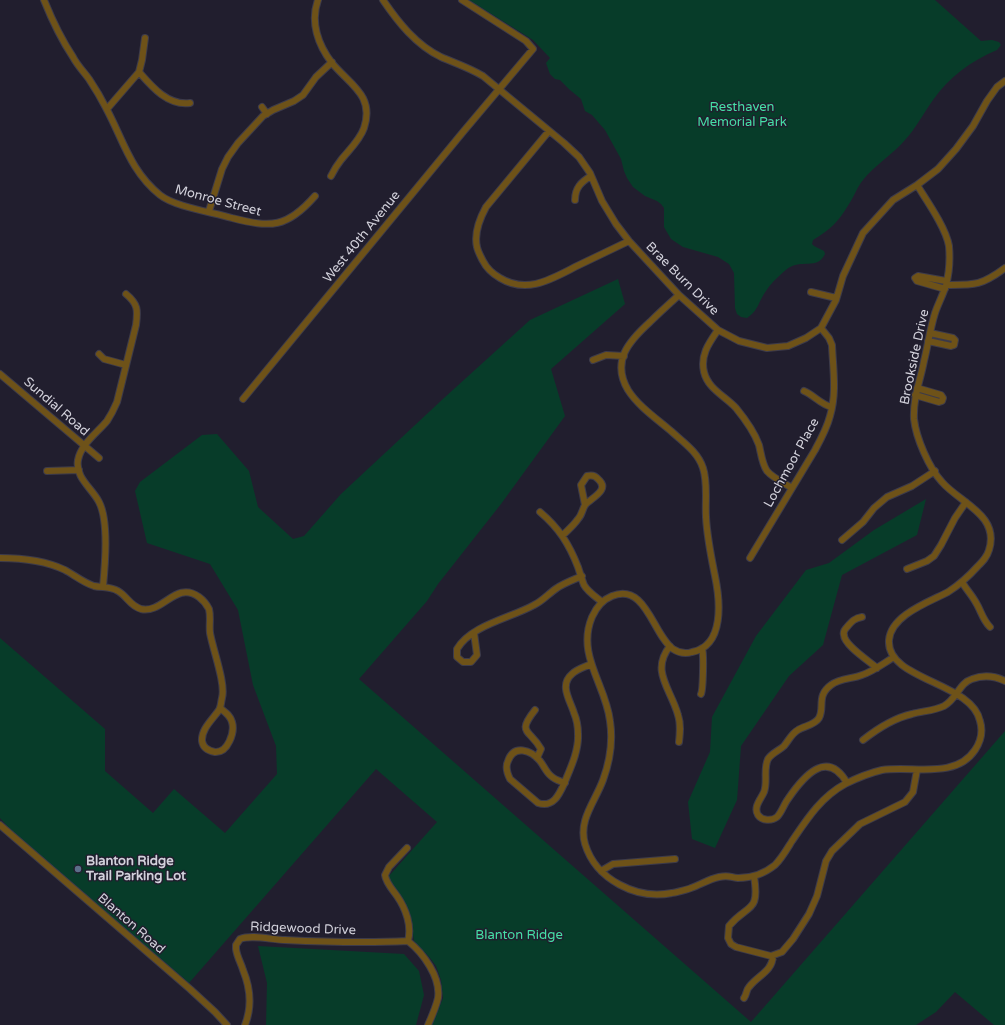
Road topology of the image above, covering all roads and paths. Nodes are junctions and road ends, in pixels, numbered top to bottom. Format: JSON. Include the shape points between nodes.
{"nodes":[{"id":1,"x":44,"y":0,"type":"edge"},
{"id":2,"x":318,"y":0,"type":"edge"},
{"id":3,"x":383,"y":0,"type":"edge"},
{"id":4,"x":462,"y":0,"type":"edge"},
{"id":5,"x":145,"y":38,"type":"dead end"},
{"id":6,"x":332,"y":62,"type":"junction"},
{"id":7,"x":139,"y":72,"type":"junction"},
{"id":8,"x":1005,"y":80,"type":"edge"},
{"id":9,"x":499,"y":89,"type":"junction"},
{"id":10,"x":190,"y":103,"type":"dead end"},
{"id":11,"x":262,"y":107,"type":"dead end"},
{"id":12,"x":107,"y":109,"type":"junction"},
{"id":13,"x":267,"y":114,"type":"junction"},
{"id":14,"x":549,"y":131,"type":"junction"},
{"id":15,"x":331,"y":176,"type":"dead end"},
{"id":16,"x":592,"y":176,"type":"junction"},
{"id":17,"x":917,"y":185,"type":"junction"},
{"id":18,"x":315,"y":196,"type":"dead end"},
{"id":19,"x":575,"y":200,"type":"dead end"},
{"id":20,"x":209,"y":212,"type":"junction"},
{"id":21,"x":629,"y":241,"type":"junction"},
{"id":22,"x":1005,"y":268,"type":"edge"},
{"id":23,"x":946,"y":285,"type":"junction"},
{"id":24,"x":811,"y":292,"type":"dead end"},
{"id":25,"x":126,"y":294,"type":"dead end"},
{"id":26,"x":679,"y":295,"type":"junction"},
{"id":27,"x":836,"y":298,"type":"junction"},
{"id":28,"x":821,"y":328,"type":"junction"},
{"id":29,"x":718,"y":330,"type":"junction"},
{"id":30,"x":930,"y":333,"type":"junction"},
{"id":31,"x":928,"y":341,"type":"junction"},
{"id":32,"x":99,"y":354,"type":"dead end"},
{"id":33,"x":624,"y":356,"type":"junction"},
{"id":34,"x":593,"y":360,"type":"dead end"},
{"id":35,"x":126,"y":365,"type":"junction"},
{"id":36,"x":0,"y":374,"type":"edge"},
{"id":37,"x":917,"y":388,"type":"junction"},
{"id":38,"x":804,"y":391,"type":"dead end"},
{"id":39,"x":915,"y":395,"type":"junction"},
{"id":40,"x":243,"y":399,"type":"dead end"},
{"id":41,"x":832,"y":407,"type":"junction"},
{"id":42,"x":84,"y":446,"type":"junction"},
{"id":43,"x":98,"y":458,"type":"dead end"},
{"id":44,"x":79,"y":470,"type":"junction"},
{"id":45,"x":48,"y":471,"type":"dead end"},
{"id":46,"x":935,"y":471,"type":"junction"},
{"id":47,"x":792,"y":488,"type":"junction"},
{"id":48,"x":966,"y":502,"type":"junction"},
{"id":49,"x":585,"y":505,"type":"junction"},
{"id":50,"x":540,"y":512,"type":"dead end"},
{"id":51,"x":563,"y":535,"type":"junction"},
{"id":52,"x":842,"y":540,"type":"dead end"},
{"id":53,"x":0,"y":558,"type":"edge"},
{"id":54,"x":750,"y":558,"type":"dead end"},
{"id":55,"x":908,"y":570,"type":"dead end"},
{"id":56,"x":582,"y":576,"type":"junction"},
{"id":57,"x":962,"y":582,"type":"junction"},
{"id":58,"x":103,"y":587,"type":"junction"},
{"id":59,"x":602,"y":602,"type":"junction"},
{"id":60,"x":862,"y":617,"type":"dead end"},
{"id":61,"x":990,"y":627,"type":"dead end"},
{"id":62,"x":474,"y":633,"type":"junction"},
{"id":63,"x":670,"y":646,"type":"junction"},
{"id":64,"x":702,"y":648,"type":"junction"},
{"id":65,"x":894,"y":657,"type":"junction"},
{"id":66,"x":591,"y":664,"type":"junction"},
{"id":67,"x":877,"y":668,"type":"junction"},
{"id":68,"x":1005,"y":681,"type":"edge"},
{"id":69,"x":701,"y":694,"type":"dead end"},
{"id":70,"x":956,"y":695,"type":"junction"},
{"id":71,"x":220,"y":708,"type":"junction"},
{"id":72,"x":535,"y":710,"type":"dead end"},
{"id":73,"x":864,"y":740,"type":"dead end"},
{"id":74,"x":679,"y":742,"type":"dead end"},
{"id":75,"x":537,"y":758,"type":"junction"},
{"id":76,"x":917,"y":770,"type":"junction"},
{"id":77,"x":565,"y":782,"type":"junction"},
{"id":78,"x":847,"y":783,"type":"junction"},
{"id":79,"x":0,"y":825,"type":"edge"},
{"id":80,"x":407,"y":848,"type":"dead end"},
{"id":81,"x":675,"y":860,"type":"dead end"},
{"id":82,"x":601,"y":871,"type":"junction"},
{"id":83,"x":754,"y":876,"type":"junction"},
{"id":84,"x":408,"y":941,"type":"junction"},
{"id":85,"x":773,"y":956,"type":"junction"},
{"id":86,"x":744,"y":998,"type":"dead end"},
{"id":87,"x":227,"y":1025,"type":"edge"},
{"id":88,"x":245,"y":1025,"type":"edge"},
{"id":89,"x":428,"y":1025,"type":"edge"}],
"edges":[{"from":1,"to":12,"type":"street","name":"Monroe Street","via":[[60,37]]},
{"from":2,"to":6,"type":"street","via":[[314,13],[316,32]]},
{"from":3,"to":9,"type":"street","name":"Brae Burn Drive","via":[[401,24],[426,48],[474,70]]},
{"from":4,"to":9,"type":"street","name":"West 40th Avenue","via":[[533,48]]},
{"from":5,"to":7,"type":"street"},
{"from":6,"to":13,"type":"street","via":[[316,77],[303,95]]},
{"from":6,"to":15,"type":"street","via":[[359,91],[364,101],[366,118],[359,137]]},
{"from":7,"to":10,"type":"street","via":[[164,97],[181,104]]},
{"from":7,"to":12,"type":"street"},
{"from":8,"to":17,"type":"street","via":[[987,101],[956,149],[938,169]]},
{"from":9,"to":14,"type":"street","name":"Brae Burn Drive"},
{"from":9,"to":40,"type":"street","name":"West 40th Avenue"},
{"from":11,"to":13,"type":"street"},
{"from":12,"to":20,"type":"street","name":"Monroe Street","via":[[125,150],[147,183],[171,201]]},
{"from":13,"to":20,"type":"street","via":[[228,156]]},
{"from":14,"to":16,"type":"street","name":"Brae Burn Drive","via":[[579,157]]},
{"from":14,"to":21,"type":"street","via":[[482,214],[477,232],[477,247],[489,270],[508,283],[517,286],[534,285]]},
{"from":16,"to":19,"type":"street","via":[[579,186]]},
{"from":16,"to":21,"type":"street","name":"Brae Burn Drive","via":[[602,201]]},
{"from":17,"to":23,"type":"street","name":"Brookside Drive","via":[[945,233],[949,248]]},
{"from":17,"to":27,"type":"street","via":[[893,200],[863,233]]},
{"from":18,"to":20,"type":"street","name":"Monroe Street","via":[[296,216],[281,223],[252,223]]},
{"from":21,"to":26,"type":"street","name":"Brae Burn Drive"},
{"from":22,"to":23,"type":"street","via":[[980,283]]},
{"from":23,"to":30,"type":"street","name":"Brookside Drive"},
{"from":24,"to":27,"type":"street"},
{"from":25,"to":35,"type":"street","via":[[134,302],[137,310]]},
{"from":26,"to":29,"type":"street","name":"Brae Burn Drive"},
{"from":26,"to":33,"type":"street","via":[[631,339]]},
{"from":27,"to":28,"type":"street"},
{"from":28,"to":29,"type":"street","name":"Brae Burn Drive","via":[[788,346],[767,348],[739,341]]},
{"from":28,"to":41,"type":"street","name":"Lochmoor Place","via":[[832,345]]},
{"from":29,"to":47,"type":"street","via":[[705,352],[705,377],[746,422],[756,438],[766,470]]},
{"from":30,"to":31,"type":"street","name":"Brookside Drive"},
{"from":30,"to":31,"type":"street","via":[[953,338],[956,343],[951,346]]},
{"from":31,"to":37,"type":"street","name":"Brookside Drive"},
{"from":32,"to":35,"type":"street","via":[[104,359]]},
{"from":33,"to":34,"type":"street","via":[[606,355]]},
{"from":33,"to":64,"type":"street","via":[[622,372],[628,390],[688,447],[703,468],[710,553],[719,606],[716,631]]},
{"from":35,"to":42,"type":"street","via":[[113,411]]},
{"from":36,"to":42,"type":"street","name":"Sundial Road"},
{"from":37,"to":39,"type":"street","name":"Brookside Drive"},
{"from":37,"to":39,"type":"street","via":[[943,398],[939,402]]},
{"from":38,"to":41,"type":"street"},
{"from":39,"to":46,"type":"street","name":"Brookside Drive","via":[[915,426],[921,447]]},
{"from":41,"to":47,"type":"street","name":"Lochmoor Place","via":[[823,435]]},
{"from":42,"to":43,"type":"street","name":"Sundial Road"},
{"from":42,"to":44,"type":"street","via":[[78,459]]},
{"from":44,"to":45,"type":"street"},
{"from":44,"to":58,"type":"street","via":[[82,479],[101,507],[105,537]]},
{"from":46,"to":48,"type":"street","name":"Brookside Drive","via":[[940,481]]},
{"from":46,"to":52,"type":"street","via":[[912,486],[887,497]]},
{"from":47,"to":54,"type":"street","name":"Lochmoor Place"},
{"from":48,"to":55,"type":"street","via":[[934,556]]},
{"from":48,"to":57,"type":"street","name":"Brookside Drive","via":[[982,516],[989,527],[990,540],[988,554]]},
{"from":49,"to":49,"type":"street","via":[[602,489],[601,482],[592,475],[587,476],[581,485]]},
{"from":49,"to":51,"type":"street","via":[[579,519]]},
{"from":50,"to":51,"type":"street","via":[[553,522]]},
{"from":51,"to":56,"type":"street"},
{"from":53,"to":58,"type":"street","via":[[34,560],[50,564],[94,586]]},
{"from":56,"to":59,"type":"street","via":[[584,585]]},
{"from":56,"to":62,"type":"street","via":[[557,588],[535,605]]},
{"from":57,"to":61,"type":"street"},
{"from":57,"to":65,"type":"street","name":"Brookside Drive","via":[[904,616],[896,624],[889,640]]},
{"from":58,"to":71,"type":"street","via":[[118,591],[134,606],[142,609],[155,608],[179,593],[192,594],[203,601],[209,609],[210,631],[222,684]]},
{"from":59,"to":63,"type":"street","via":[[614,594],[631,595],[645,609]]},
{"from":59,"to":66,"type":"street","via":[[593,614],[588,632]]},
{"from":60,"to":67,"type":"street","via":[[851,622],[844,636],[848,644]]},
{"from":62,"to":62,"type":"street","via":[[457,649],[457,657],[463,662],[471,662],[477,655]]},
{"from":63,"to":64,"type":"street","via":[[684,653],[698,652]]},
{"from":63,"to":74,"type":"street","via":[[663,656],[661,669],[679,716]]},
{"from":64,"to":69,"type":"street"},
{"from":65,"to":67,"type":"street"},
{"from":65,"to":70,"type":"street","via":[[909,670]]},
{"from":66,"to":77,"type":"street","via":[[572,673],[566,683],[566,693],[575,714],[578,743]]},
{"from":66,"to":82,"type":"street","via":[[607,703],[611,728],[606,773],[583,828],[588,853]]},
{"from":67,"to":78,"type":"street","via":[[863,675],[836,681],[825,691],[817,721],[797,730],[785,745],[769,758],[765,788],[757,812],[764,819],[771,820],[777,817],[788,798],[807,776],[819,768],[827,767],[838,771]]},
{"from":68,"to":70,"type":"street","via":[[992,677],[973,678],[965,683]]},
{"from":70,"to":73,"type":"street","via":[[935,710],[909,714],[883,726]]},
{"from":70,"to":76,"type":"street","via":[[970,704],[979,716],[981,733],[976,748],[967,759],[954,765]]},
{"from":71,"to":71,"type":"street","via":[[202,735],[204,747],[213,752],[223,749],[233,731],[230,717]]},
{"from":72,"to":75,"type":"street","via":[[525,726],[541,748]]},
{"from":75,"to":77,"type":"street","via":[[549,775]]},
{"from":75,"to":77,"type":"street","via":[[523,750],[515,752],[510,756],[507,766],[510,779],[536,802],[543,804],[556,799]]},
{"from":76,"to":78,"type":"street","via":[[883,770]]},
{"from":76,"to":85,"type":"street","via":[[913,792],[905,802],[860,824],[832,851],[826,861],[809,914],[789,944],[782,952]]},
{"from":78,"to":83,"type":"street","via":[[816,807],[776,863]]},
{"from":79,"to":87,"type":"street","name":"Blanton Road","via":[[190,989]]},
{"from":80,"to":84,"type":"street","via":[[385,874],[406,914],[410,931]]},
{"from":81,"to":82,"type":"street","via":[[613,864]]},
{"from":82,"to":83,"type":"street","via":[[622,886],[656,896],[691,888],[719,877]]},
{"from":83,"to":85,"type":"street","via":[[757,892],[755,902],[729,926],[728,938],[736,947]]},
{"from":84,"to":88,"type":"street","name":"Ridgewood Drive","via":[[330,942],[250,937],[240,939],[236,949],[248,983],[249,996]]},
{"from":84,"to":89,"type":"street","via":[[424,957],[436,983],[438,997]]},
{"from":85,"to":86,"type":"street","via":[[772,965],[748,987]]}]}
